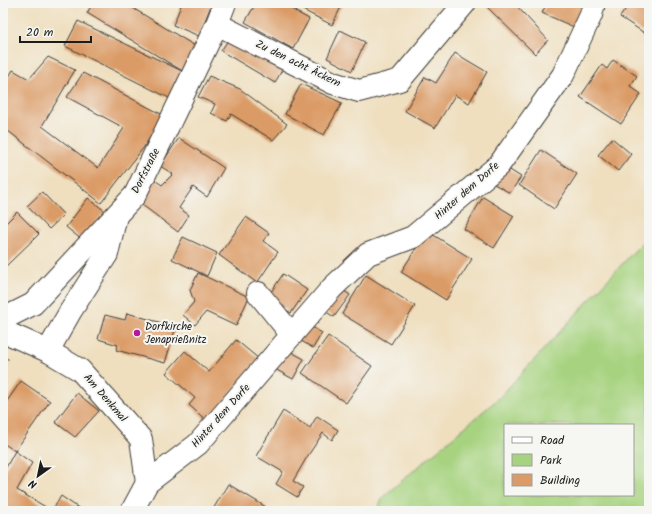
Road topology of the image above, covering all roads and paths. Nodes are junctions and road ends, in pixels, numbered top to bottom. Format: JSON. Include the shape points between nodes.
{"nodes":[{"id":1,"x":225,"y":3,"type":"edge"},
{"id":2,"x":465,"y":3,"type":"edge"},
{"id":3,"x":594,"y":3,"type":"edge"},
{"id":4,"x":217,"y":24,"type":"junction"},
{"id":5,"x":116,"y":214,"type":"junction"},
{"id":6,"x":258,"y":294,"type":"dead end"},
{"id":7,"x":3,"y":319,"type":"edge"},
{"id":8,"x":3,"y":331,"type":"edge"},
{"id":9,"x":292,"y":335,"type":"junction"},
{"id":10,"x":48,"y":351,"type":"junction"},
{"id":11,"x":147,"y":483,"type":"junction"},
{"id":12,"x":132,"y":511,"type":"edge"}],
"edges":[{"from":1,"to":4,"type":"street","name":"Dorfstraße"},
{"from":2,"to":4,"type":"street","name":"Zu den acht Äckern","via":[[400,80],[359,91],[333,83]]},
{"from":3,"to":9,"type":"street","name":"Hinter dem Dorfe","via":[[563,75],[499,165],[412,237],[368,254],[332,288]]},
{"from":4,"to":5,"type":"street","name":"Dorfstraße","via":[[135,195]]},
{"from":5,"to":7,"type":"street","name":"Dorfstraße","via":[[34,304]]},
{"from":5,"to":10,"type":"street","via":[[108,254]]},
{"from":6,"to":9,"type":"street"},
{"from":8,"to":10,"type":"street","name":"Am Denkmal"},
{"from":9,"to":11,"type":"street","name":"Hinter dem Dorfe","via":[[198,444]]},
{"from":10,"to":11,"type":"street","name":"Am Denkmal","via":[[80,370],[141,439]]},
{"from":11,"to":12,"type":"street","name":"Hinter dem Dorfe"}]}
